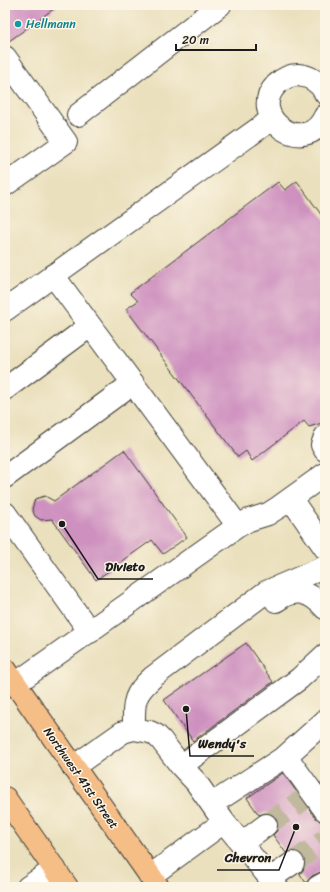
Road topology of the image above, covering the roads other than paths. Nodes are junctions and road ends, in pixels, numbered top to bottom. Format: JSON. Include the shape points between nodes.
{"nodes":[{"id":1,"x":220,"y":5,"type":"edge"},
{"id":2,"x":5,"y":57,"type":"edge"},
{"id":3,"x":323,"y":86,"type":"edge"},
{"id":4,"x":78,"y":114,"type":"dead end"},
{"id":5,"x":272,"y":119,"type":"junction"},
{"id":6,"x":323,"y":127,"type":"edge"},
{"id":7,"x":5,"y":185,"type":"edge"},
{"id":8,"x":53,"y":275,"type":"junction"},
{"id":9,"x":5,"y":310,"type":"edge"},
{"id":10,"x":90,"y":326,"type":"junction"},
{"id":11,"x":133,"y":383,"type":"junction"},
{"id":12,"x":5,"y":389,"type":"edge"},
{"id":13,"x":325,"y":438,"type":"edge"},
{"id":14,"x":325,"y":450,"type":"edge"},
{"id":15,"x":325,"y":474,"type":"edge"},
{"id":16,"x":5,"y":477,"type":"edge"},
{"id":17,"x":291,"y":499,"type":"junction"},
{"id":18,"x":5,"y":513,"type":"edge"},
{"id":19,"x":238,"y":526,"type":"junction"},
{"id":20,"x":325,"y":548,"type":"edge"},
{"id":21,"x":325,"y":567,"type":"edge"},
{"id":22,"x":325,"y":608,"type":"edge"},
{"id":23,"x":90,"y":632,"type":"junction"},
{"id":24,"x":325,"y":646,"type":"edge"},
{"id":25,"x":325,"y":655,"type":"edge"},
{"id":26,"x":306,"y":672,"type":"junction"},
{"id":27,"x":10,"y":677,"type":"edge"},
{"id":28,"x":143,"y":686,"type":"junction"},
{"id":29,"x":325,"y":721,"type":"edge"},
{"id":30,"x":134,"y":729,"type":"junction"},
{"id":31,"x":286,"y":756,"type":"junction"},
{"id":32,"x":181,"y":766,"type":"junction"},
{"id":33,"x":73,"y":767,"type":"junction"},
{"id":34,"x":5,"y":798,"type":"edge"},
{"id":35,"x":314,"y":801,"type":"edge"},
{"id":36,"x":212,"y":804,"type":"junction"},
{"id":37,"x":224,"y":822,"type":"junction"},
{"id":38,"x":266,"y":825,"type":"tunnel mouth"},
{"id":39,"x":242,"y":843,"type":"junction"},
{"id":40,"x":293,"y":863,"type":"tunnel mouth"},
{"id":41,"x":55,"y":869,"type":"junction"},
{"id":42,"x":154,"y":881,"type":"edge"},
{"id":43,"x":274,"y":882,"type":"edge"},
{"id":44,"x":325,"y":883,"type":"edge"},
{"id":45,"x":28,"y":887,"type":"edge"},
{"id":46,"x":67,"y":887,"type":"edge"},
{"id":47,"x":318,"y":887,"type":"edge"}],
"edges":[{"from":1,"to":4,"type":"lane"},
{"from":2,"to":7,"type":"lane","via":[[66,142]]},
{"from":3,"to":5,"type":"lane","via":[[305,76],[296,75],[280,81],[269,98]]},
{"from":5,"to":6,"type":"lane","via":[[281,129],[293,134]]},
{"from":5,"to":8,"type":"lane"},
{"from":8,"to":9,"type":"lane"},
{"from":8,"to":10,"type":"lane"},
{"from":10,"to":11,"type":"lane"},
{"from":10,"to":12,"type":"lane"},
{"from":11,"to":16,"type":"lane"},
{"from":11,"to":19,"type":"lane"},
{"from":13,"to":14,"type":"lane","via":[[322,445]]},
{"from":15,"to":17,"type":"lane"},
{"from":17,"to":19,"type":"lane","via":[[268,514]]},
{"from":17,"to":20,"type":"lane"},
{"from":18,"to":23,"type":"lane"},
{"from":19,"to":23,"type":"lane"},
{"from":21,"to":28,"type":"lane","via":[[266,592]]},
{"from":22,"to":28,"type":"lane","via":[[310,595],[300,592],[289,593],[175,676]]},
{"from":23,"to":27,"type":"lane"},
{"from":24,"to":26,"type":"lane"},
{"from":25,"to":26,"type":"lane"},
{"from":26,"to":32,"type":"lane"},
{"from":27,"to":33,"type":"main road","name":"Northwest 41st Street"},
{"from":28,"to":30,"type":"lane","via":[[136,697]]},
{"from":29,"to":31,"type":"lane"},
{"from":30,"to":32,"type":"lane","via":[[144,730],[156,736]]},
{"from":30,"to":33,"type":"lane","via":[[119,734]]},
{"from":31,"to":35,"type":"lane"},
{"from":31,"to":36,"type":"lane"},
{"from":32,"to":36,"type":"lane"},
{"from":33,"to":42,"type":"main road","name":"Northwest 41st Street"},
{"from":34,"to":41,"type":"main road"},
{"from":36,"to":37,"type":"lane"},
{"from":37,"to":39,"type":"lane"},
{"from":37,"to":42,"type":"lane"},
{"from":38,"to":39,"type":"lane"},
{"from":39,"to":43,"type":"lane"},
{"from":40,"to":43,"type":"lane"},
{"from":41,"to":45,"type":"lane"},
{"from":41,"to":46,"type":"main road"},
{"from":44,"to":47,"type":"lane"}]}
